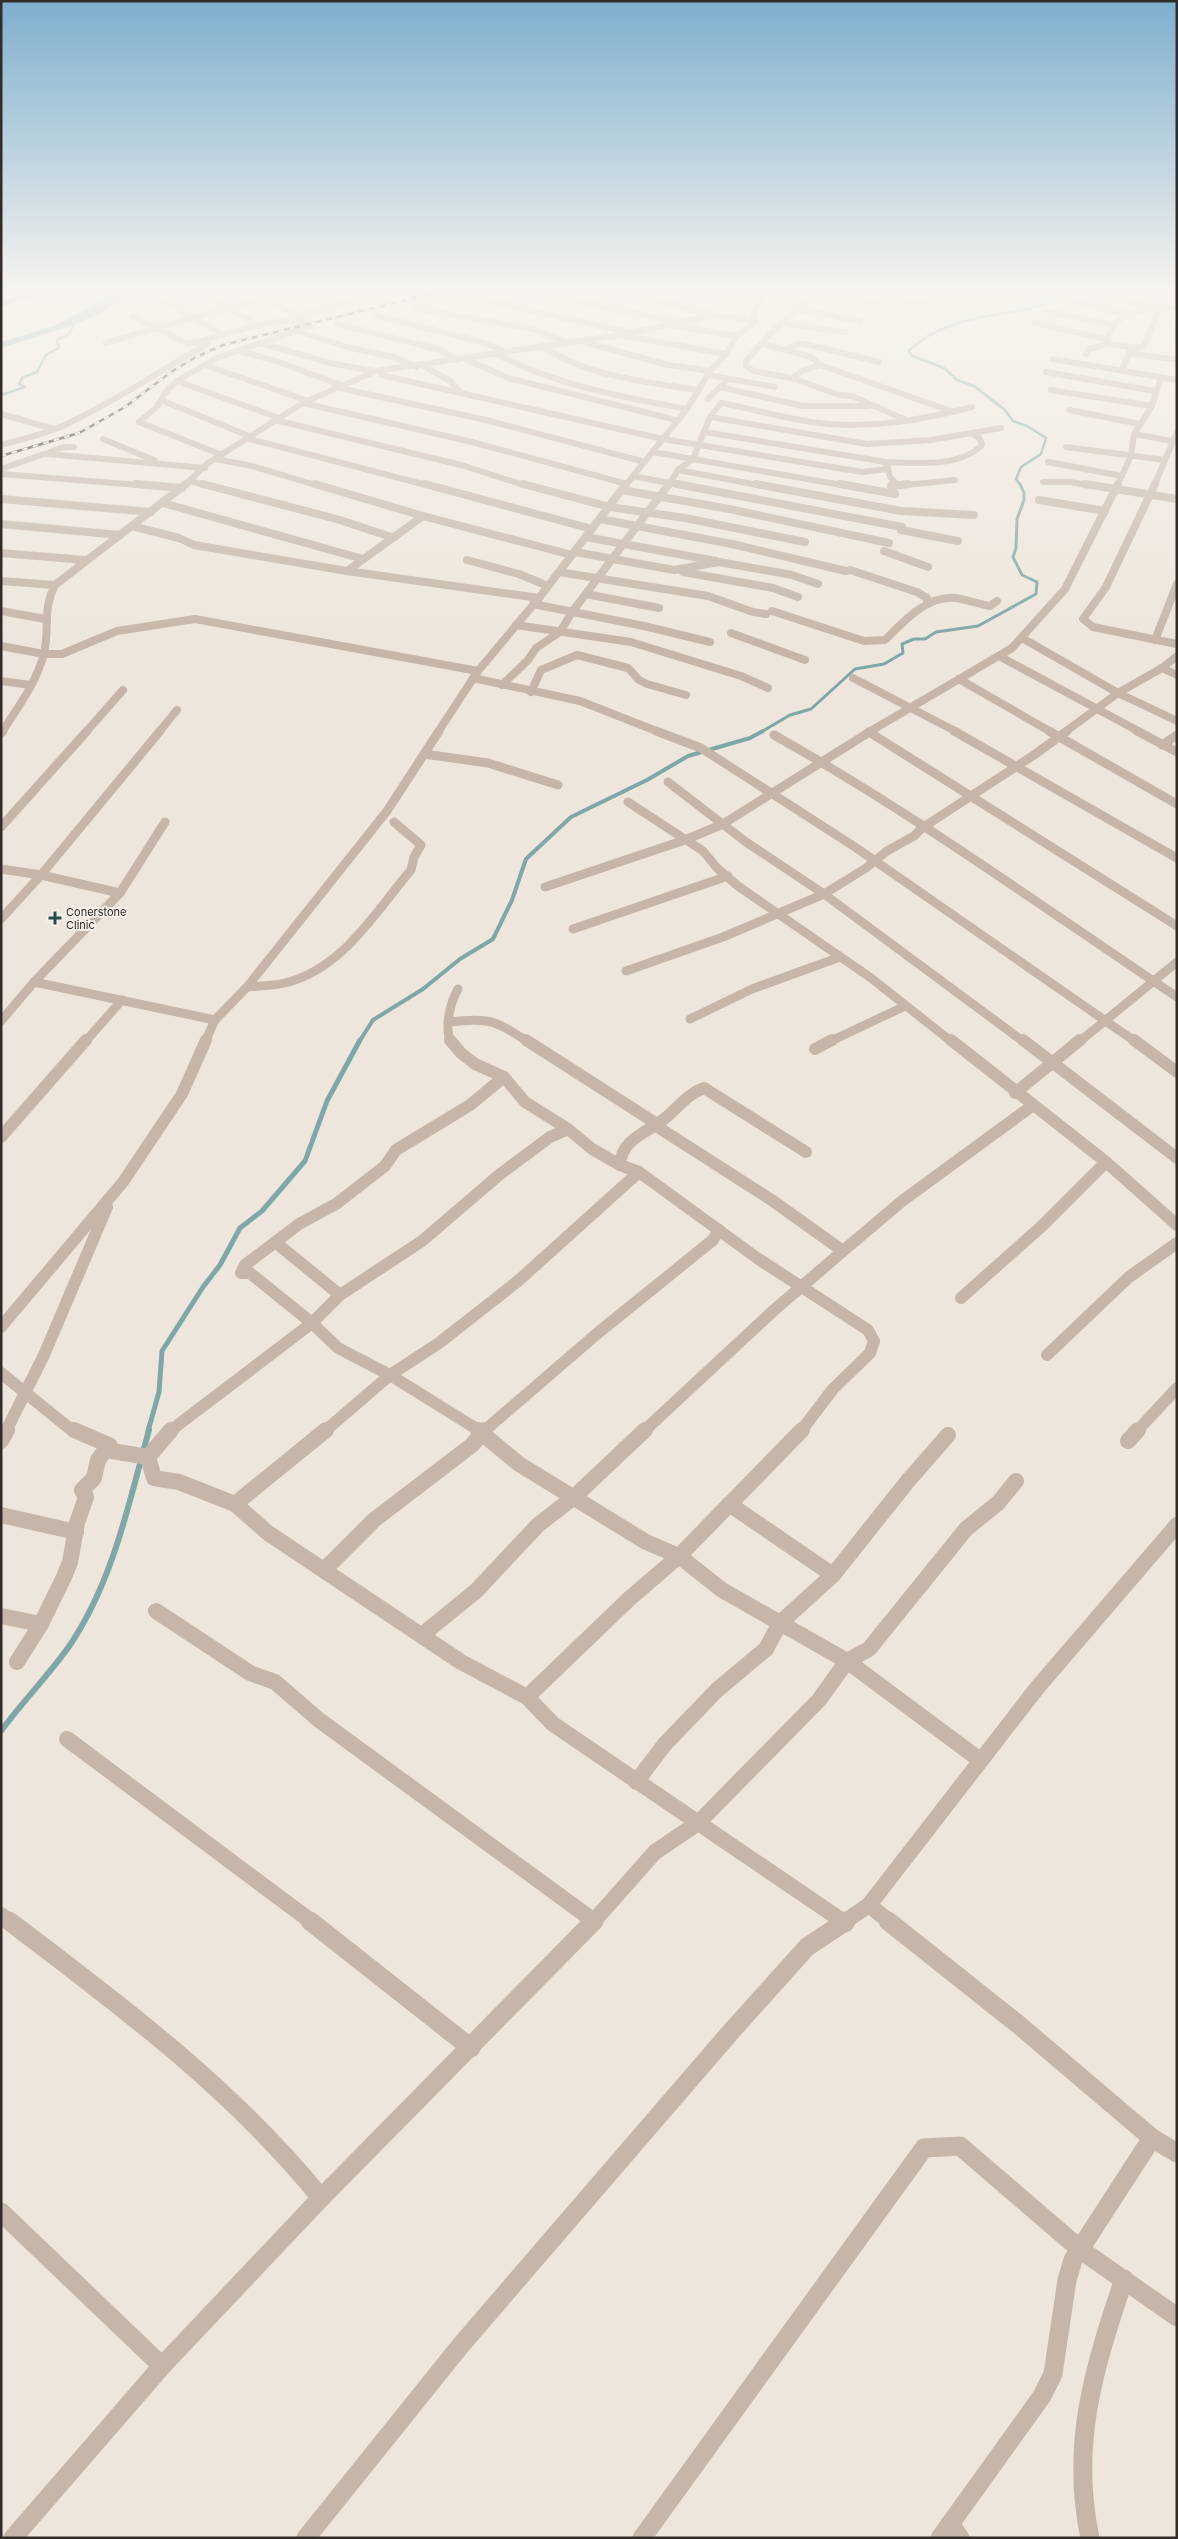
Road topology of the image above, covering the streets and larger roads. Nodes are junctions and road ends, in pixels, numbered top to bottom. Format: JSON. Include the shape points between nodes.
{"nodes":[{"id":1,"x":97,"y":407,"type":"edge"},
{"id":2,"x":156,"y":407,"type":"edge"},
{"id":3,"x":178,"y":407,"type":"edge"},
{"id":4,"x":247,"y":407,"type":"edge"},
{"id":5,"x":296,"y":407,"type":"edge"},
{"id":6,"x":328,"y":407,"type":"edge"},
{"id":7,"x":431,"y":407,"type":"edge"},
{"id":8,"x":527,"y":407,"type":"edge"},
{"id":9,"x":626,"y":407,"type":"edge"},
{"id":10,"x":680,"y":407,"type":"edge"},
{"id":11,"x":717,"y":407,"type":"edge"},
{"id":12,"x":745,"y":407,"type":"edge"},
{"id":13,"x":877,"y":407,"type":"edge"},
{"id":14,"x":941,"y":407,"type":"edge"},
{"id":15,"x":970,"y":407,"type":"edge"},
{"id":16,"x":1151,"y":407,"type":"edge"},
{"id":17,"x":687,"y":409,"type":"joint"},
{"id":18,"x":1069,"y":410,"type":"dead end"},
{"id":19,"x":954,"y":412,"type":"junction"},
{"id":20,"x":1,"y":414,"type":"edge"},
{"id":21,"x":710,"y":417,"type":"junction"},
{"id":22,"x":277,"y":419,"type":"junction"},
{"id":23,"x":676,"y":420,"type":"junction"},
{"id":24,"x":906,"y":420,"type":"junction"},
{"id":25,"x":1140,"y":424,"type":"junction"},
{"id":26,"x":1001,"y":428,"type":"dead end"},
{"id":27,"x":54,"y":430,"type":"junction"},
{"id":28,"x":705,"y":432,"type":"junction"},
{"id":29,"x":1177,"y":432,"type":"edge"},
{"id":30,"x":972,"y":433,"type":"junction"},
{"id":31,"x":1134,"y":434,"type":"junction"},
{"id":32,"x":247,"y":437,"type":"junction"},
{"id":33,"x":103,"y":439,"type":"dead end"},
{"id":34,"x":663,"y":439,"type":"junction"},
{"id":35,"x":1172,"y":441,"type":"junction"},
{"id":36,"x":1,"y":445,"type":"edge"},
{"id":37,"x":700,"y":445,"type":"junction"},
{"id":38,"x":74,"y":447,"type":"dead end"},
{"id":39,"x":1066,"y":447,"type":"dead end"},
{"id":40,"x":653,"y":452,"type":"junction"},
{"id":41,"x":47,"y":454,"type":"junction"},
{"id":42,"x":1131,"y":456,"type":"junction"},
{"id":43,"x":219,"y":457,"type":"junction"},
{"id":44,"x":693,"y":458,"type":"junction"},
{"id":45,"x":1164,"y":460,"type":"junction"},
{"id":46,"x":645,"y":462,"type":"junction"},
{"id":47,"x":1048,"y":462,"type":"dead end"},
{"id":48,"x":163,"y":464,"type":"junction"},
{"id":49,"x":887,"y":466,"type":"junction"},
{"id":50,"x":205,"y":468,"type":"junction"},
{"id":51,"x":1,"y":469,"type":"edge"},
{"id":52,"x":678,"y":470,"type":"junction"},
{"id":53,"x":1,"y":474,"type":"edge"},
{"id":54,"x":633,"y":476,"type":"junction"},
{"id":55,"x":1122,"y":476,"type":"junction"},
{"id":56,"x":955,"y":480,"type":"dead end"},
{"id":57,"x":190,"y":481,"type":"junction"},
{"id":58,"x":1043,"y":482,"type":"dead end"},
{"id":59,"x":671,"y":484,"type":"junction"},
{"id":60,"x":891,"y":486,"type":"junction"},
{"id":61,"x":625,"y":487,"type":"junction"},
{"id":62,"x":182,"y":488,"type":"junction"},
{"id":63,"x":1115,"y":490,"type":"junction"},
{"id":64,"x":1151,"y":494,"type":"junction"},
{"id":65,"x":657,"y":497,"type":"junction"},
{"id":66,"x":1,"y":499,"type":"edge"},
{"id":67,"x":1177,"y":499,"type":"edge"},
{"id":68,"x":1039,"y":500,"type":"dead end"},
{"id":69,"x":163,"y":503,"type":"junction"},
{"id":70,"x":610,"y":507,"type":"junction"},
{"id":71,"x":1105,"y":511,"type":"junction"},
{"id":72,"x":151,"y":512,"type":"junction"},
{"id":73,"x":648,"y":512,"type":"junction"},
{"id":74,"x":824,"y":513,"type":"junction"},
{"id":75,"x":974,"y":515,"type":"dead end"},
{"id":76,"x":422,"y":516,"type":"junction"},
{"id":77,"x":600,"y":519,"type":"junction"},
{"id":78,"x":1,"y":524,"type":"edge"},
{"id":79,"x":132,"y":526,"type":"junction"},
{"id":80,"x":638,"y":527,"type":"junction"},
{"id":81,"x":816,"y":527,"type":"junction"},
{"id":82,"x":592,"y":529,"type":"junction"},
{"id":83,"x":120,"y":535,"type":"junction"},
{"id":84,"x":391,"y":537,"type":"junction"},
{"id":85,"x":586,"y":537,"type":"junction"},
{"id":86,"x":958,"y":541,"type":"dead end"},
{"id":87,"x":805,"y":542,"type":"junction"},
{"id":88,"x":889,"y":543,"type":"dead end"},
{"id":89,"x":624,"y":544,"type":"junction"},
{"id":90,"x":884,"y":551,"type":"dead end"},
{"id":91,"x":1,"y":553,"type":"edge"},
{"id":92,"x":573,"y":553,"type":"junction"},
{"id":93,"x":785,"y":556,"type":"junction"},
{"id":94,"x":363,"y":559,"type":"junction"},
{"id":95,"x":612,"y":559,"type":"junction"},
{"id":96,"x":85,"y":560,"type":"junction"},
{"id":97,"x":467,"y":560,"type":"dead end"},
{"id":98,"x":719,"y":562,"type":"junction"},
{"id":99,"x":928,"y":566,"type":"dead end"},
{"id":100,"x":674,"y":570,"type":"junction"},
{"id":101,"x":347,"y":571,"type":"junction"},
{"id":102,"x":559,"y":572,"type":"junction"},
{"id":103,"x":598,"y":578,"type":"junction"},
{"id":104,"x":1,"y":581,"type":"edge"},
{"id":105,"x":818,"y":584,"type":"dead end"},
{"id":106,"x":1177,"y":584,"type":"edge"},
{"id":107,"x":55,"y":585,"type":"junction"},
{"id":108,"x":548,"y":586,"type":"junction"},
{"id":109,"x":586,"y":594,"type":"junction"},
{"id":110,"x":798,"y":597,"type":"dead end"},
{"id":111,"x":536,"y":601,"type":"junction"},
{"id":112,"x":997,"y":601,"type":"dead end"},
{"id":113,"x":927,"y":604,"type":"junction"},
{"id":114,"x":659,"y":608,"type":"dead end"},
{"id":115,"x":1,"y":611,"type":"edge"},
{"id":116,"x":572,"y":612,"type":"junction"},
{"id":117,"x":45,"y":619,"type":"junction"},
{"id":118,"x":516,"y":625,"type":"junction"},
{"id":119,"x":560,"y":632,"type":"junction"},
{"id":120,"x":731,"y":633,"type":"dead end"},
{"id":121,"x":1022,"y":638,"type":"junction"},
{"id":122,"x":1155,"y":640,"type":"junction"},
{"id":123,"x":710,"y":642,"type":"dead end"},
{"id":124,"x":1177,"y":644,"type":"edge"},
{"id":125,"x":1,"y":646,"type":"edge"},
{"id":126,"x":44,"y":654,"type":"junction"},
{"id":127,"x":999,"y":656,"type":"junction"},
{"id":128,"x":1177,"y":656,"type":"edge"},
{"id":129,"x":805,"y":660,"type":"dead end"},
{"id":130,"x":1162,"y":668,"type":"junction"},
{"id":131,"x":476,"y":675,"type":"junction"},
{"id":132,"x":1177,"y":675,"type":"edge"},
{"id":133,"x":853,"y":678,"type":"dead end"},
{"id":134,"x":958,"y":680,"type":"junction"},
{"id":135,"x":1,"y":681,"type":"edge"},
{"id":136,"x":31,"y":685,"type":"junction"},
{"id":137,"x":502,"y":686,"type":"junction"},
{"id":138,"x":768,"y":688,"type":"dead end"},
{"id":139,"x":123,"y":690,"type":"dead end"},
{"id":140,"x":532,"y":692,"type":"junction"},
{"id":141,"x":1118,"y":692,"type":"junction"},
{"id":142,"x":686,"y":695,"type":"dead end"},
{"id":143,"x":910,"y":706,"type":"junction"},
{"id":144,"x":177,"y":710,"type":"dead end"},
{"id":145,"x":1096,"y":710,"type":"junction"},
{"id":146,"x":1177,"y":721,"type":"edge"},
{"id":147,"x":1,"y":732,"type":"edge"},
{"id":148,"x":869,"y":732,"type":"junction"},
{"id":149,"x":774,"y":735,"type":"dead end"},
{"id":150,"x":1177,"y":735,"type":"edge"},
{"id":151,"x":1058,"y":737,"type":"junction"},
{"id":152,"x":1162,"y":745,"type":"junction"},
{"id":153,"x":1177,"y":752,"type":"edge"},
{"id":154,"x":424,"y":754,"type":"junction"},
{"id":155,"x":822,"y":762,"type":"junction"},
{"id":156,"x":1017,"y":765,"type":"junction"},
{"id":157,"x":668,"y":782,"type":"dead end"},
{"id":158,"x":558,"y":785,"type":"dead end"},
{"id":159,"x":774,"y":794,"type":"junction"},
{"id":160,"x":973,"y":795,"type":"junction"},
{"id":161,"x":628,"y":802,"type":"dead end"},
{"id":162,"x":1177,"y":804,"type":"edge"},
{"id":163,"x":164,"y":822,"type":"dead end"},
{"id":164,"x":394,"y":822,"type":"dead end"},
{"id":165,"x":723,"y":824,"type":"junction"},
{"id":166,"x":1,"y":827,"type":"edge"},
{"id":167,"x":922,"y":828,"type":"junction"},
{"id":168,"x":685,"y":840,"type":"junction"},
{"id":169,"x":1177,"y":858,"type":"edge"},
{"id":170,"x":874,"y":860,"type":"junction"},
{"id":171,"x":1,"y":869,"type":"edge"},
{"id":172,"x":41,"y":875,"type":"junction"},
{"id":173,"x":728,"y":876,"type":"junction"},
{"id":174,"x":545,"y":886,"type":"dead end"},
{"id":175,"x":120,"y":893,"type":"junction"},
{"id":176,"x":824,"y":894,"type":"junction"},
{"id":177,"x":779,"y":914,"type":"junction"},
{"id":178,"x":1,"y":919,"type":"edge"},
{"id":179,"x":1177,"y":926,"type":"edge"},
{"id":180,"x":573,"y":929,"type":"dead end"},
{"id":181,"x":840,"y":957,"type":"junction"},
{"id":182,"x":1177,"y":962,"type":"edge"},
{"id":183,"x":626,"y":971,"type":"dead end"},
{"id":184,"x":1153,"y":980,"type":"junction"},
{"id":185,"x":34,"y":982,"type":"junction"},
{"id":186,"x":247,"y":987,"type":"junction"},
{"id":187,"x":458,"y":989,"type":"dead end"},
{"id":188,"x":1177,"y":997,"type":"edge"},
{"id":189,"x":122,"y":1000,"type":"junction"},
{"id":190,"x":905,"y":1006,"type":"junction"},
{"id":191,"x":690,"y":1019,"type":"dead end"},
{"id":192,"x":215,"y":1020,"type":"junction"},
{"id":193,"x":1107,"y":1020,"type":"junction"},
{"id":194,"x":1,"y":1021,"type":"edge"},
{"id":195,"x":449,"y":1022,"type":"junction"},
{"id":196,"x":816,"y":1049,"type":"dead end"},
{"id":197,"x":1052,"y":1064,"type":"junction"},
{"id":198,"x":1177,"y":1072,"type":"edge"},
{"id":199,"x":504,"y":1077,"type":"junction"},
{"id":200,"x":1016,"y":1093,"type":"junction"},
{"id":201,"x":1032,"y":1106,"type":"junction"},
{"id":202,"x":655,"y":1124,"type":"junction"},
{"id":203,"x":568,"y":1129,"type":"junction"},
{"id":204,"x":1,"y":1137,"type":"edge"},
{"id":205,"x":806,"y":1152,"type":"dead end"},
{"id":206,"x":1177,"y":1158,"type":"edge"},
{"id":207,"x":1106,"y":1162,"type":"junction"},
{"id":208,"x":620,"y":1166,"type":"junction"},
{"id":209,"x":639,"y":1172,"type":"junction"},
{"id":210,"x":114,"y":1192,"type":"junction"},
{"id":211,"x":1177,"y":1225,"type":"edge"},
{"id":212,"x":719,"y":1230,"type":"junction"},
{"id":213,"x":275,"y":1242,"type":"junction"},
{"id":214,"x":1177,"y":1243,"type":"edge"},
{"id":215,"x":843,"y":1251,"type":"junction"},
{"id":216,"x":802,"y":1286,"type":"junction"},
{"id":217,"x":340,"y":1295,"type":"junction"},
{"id":218,"x":961,"y":1298,"type":"dead end"},
{"id":219,"x":312,"y":1323,"type":"junction"},
{"id":220,"x":1,"y":1327,"type":"edge"},
{"id":221,"x":1047,"y":1355,"type":"dead end"},
{"id":222,"x":1,"y":1373,"type":"edge"},
{"id":223,"x":390,"y":1374,"type":"junction"},
{"id":224,"x":1177,"y":1388,"type":"edge"},
{"id":225,"x":28,"y":1393,"type":"junction"},
{"id":226,"x":482,"y":1433,"type":"junction"},
{"id":227,"x":948,"y":1435,"type":"dead end"},
{"id":228,"x":1128,"y":1440,"type":"dead end"},
{"id":229,"x":1,"y":1441,"type":"edge"},
{"id":230,"x":109,"y":1444,"type":"junction"},
{"id":231,"x":148,"y":1457,"type":"junction"},
{"id":232,"x":1016,"y":1482,"type":"dead end"},
{"id":233,"x":574,"y":1498,"type":"junction"},
{"id":234,"x":235,"y":1504,"type":"junction"},
{"id":235,"x":729,"y":1504,"type":"junction"},
{"id":236,"x":1,"y":1515,"type":"edge"},
{"id":237,"x":1177,"y":1525,"type":"edge"},
{"id":238,"x":76,"y":1532,"type":"junction"},
{"id":239,"x":679,"y":1556,"type":"junction"},
{"id":240,"x":324,"y":1570,"type":"junction"},
{"id":241,"x":834,"y":1575,"type":"junction"},
{"id":242,"x":156,"y":1611,"type":"dead end"},
{"id":243,"x":1,"y":1616,"type":"edge"},
{"id":244,"x":780,"y":1623,"type":"junction"},
{"id":245,"x":41,"y":1624,"type":"junction"},
{"id":246,"x":422,"y":1635,"type":"junction"},
{"id":247,"x":847,"y":1661,"type":"junction"},
{"id":248,"x":16,"y":1662,"type":"dead end"},
{"id":249,"x":527,"y":1697,"type":"junction"},
{"id":250,"x":66,"y":1739,"type":"dead end"},
{"id":251,"x":980,"y":1760,"type":"junction"},
{"id":252,"x":636,"y":1782,"type":"junction"},
{"id":253,"x":698,"y":1823,"type":"junction"},
{"id":254,"x":869,"y":1905,"type":"junction"},
{"id":255,"x":1,"y":1915,"type":"edge"},
{"id":256,"x":594,"y":1922,"type":"junction"},
{"id":257,"x":845,"y":1923,"type":"junction"},
{"id":258,"x":471,"y":2048,"type":"junction"},
{"id":259,"x":1152,"y":2138,"type":"junction"},
{"id":260,"x":1177,"y":2153,"type":"edge"},
{"id":261,"x":321,"y":2198,"type":"junction"},
{"id":262,"x":1,"y":2212,"type":"edge"},
{"id":263,"x":1081,"y":2250,"type":"junction"},
{"id":264,"x":1124,"y":2279,"type":"junction"},
{"id":265,"x":1177,"y":2317,"type":"edge"},
{"id":266,"x":162,"y":2366,"type":"junction"},
{"id":267,"x":950,"y":2533,"type":"edge"},
{"id":268,"x":13,"y":2538,"type":"edge"},
{"id":269,"x":306,"y":2538,"type":"edge"},
{"id":270,"x":642,"y":2538,"type":"edge"},
{"id":271,"x":1090,"y":2538,"type":"edge"}],
"edges":[{"from":1,"to":27,"type":"street"},
{"from":2,"to":43,"type":"street","via":[[139,422]]},
{"from":3,"to":32,"type":"street"},
{"from":4,"to":22,"type":"street"},
{"from":5,"to":22,"type":"street"},
{"from":6,"to":61,"type":"street","via":[[487,446]]},
{"from":7,"to":46,"type":"street"},
{"from":8,"to":34,"type":"street"},
{"from":9,"to":23,"type":"street"},
{"from":10,"to":17,"type":"street"},
{"from":11,"to":21,"type":"street"},
{"from":12,"to":24,"type":"street","via":[[832,424]]},
{"from":13,"to":24,"type":"street"},
{"from":14,"to":19,"type":"street"},
{"from":15,"to":19,"type":"street"},
{"from":16,"to":25,"type":"street"},
{"from":17,"to":23,"type":"street"},
{"from":18,"to":25,"type":"street"},
{"from":19,"to":24,"type":"street"},
{"from":20,"to":27,"type":"street"},
{"from":21,"to":28,"type":"street"},
{"from":21,"to":30,"type":"street","via":[[867,444],[931,440]]},
{"from":22,"to":32,"type":"street"},
{"from":22,"to":70,"type":"street","via":[[461,465],[544,491]]},
{"from":23,"to":34,"type":"street"},
{"from":25,"to":31,"type":"street"},
{"from":26,"to":30,"type":"street"},
{"from":27,"to":36,"type":"street"},
{"from":28,"to":37,"type":"street"},
{"from":28,"to":49,"type":"street"},
{"from":29,"to":35,"type":"street"},
{"from":30,"to":49,"type":"street","via":[[982,442],[979,450],[971,454]]},
{"from":31,"to":35,"type":"street"},
{"from":31,"to":42,"type":"street"},
{"from":32,"to":43,"type":"street"},
{"from":32,"to":82,"type":"street"},
{"from":33,"to":48,"type":"street"},
{"from":34,"to":37,"type":"street"},
{"from":34,"to":40,"type":"street"},
{"from":35,"to":45,"type":"street"},
{"from":37,"to":44,"type":"street"},
{"from":37,"to":49,"type":"street","via":[[856,471],[870,472]]},
{"from":38,"to":41,"type":"street"},
{"from":39,"to":42,"type":"street"},
{"from":40,"to":44,"type":"street"},
{"from":40,"to":46,"type":"street"},
{"from":41,"to":48,"type":"street"},
{"from":41,"to":51,"type":"street"},
{"from":42,"to":45,"type":"street"},
{"from":42,"to":55,"type":"street"},
{"from":43,"to":50,"type":"street"},
{"from":43,"to":76,"type":"street"},
{"from":44,"to":52,"type":"street"},
{"from":44,"to":60,"type":"street","via":[[895,494]]},
{"from":45,"to":64,"type":"street"},
{"from":46,"to":54,"type":"street"},
{"from":47,"to":55,"type":"street"},
{"from":48,"to":50,"type":"street"},
{"from":49,"to":60,"type":"street","via":[[895,482]]},
{"from":50,"to":57,"type":"street"},
{"from":52,"to":59,"type":"street"},
{"from":52,"to":75,"type":"street","via":[[901,511]]},
{"from":53,"to":62,"type":"street"},
{"from":54,"to":59,"type":"street"},
{"from":54,"to":61,"type":"street"},
{"from":55,"to":63,"type":"street"},
{"from":56,"to":60,"type":"street"},
{"from":57,"to":62,"type":"street"},
{"from":57,"to":84,"type":"street","via":[[340,520]]},
{"from":58,"to":63,"type":"street","via":[[1070,482]]},
{"from":59,"to":65,"type":"street"},
{"from":59,"to":74,"type":"street"},
{"from":61,"to":65,"type":"street"},
{"from":61,"to":70,"type":"street"},
{"from":62,"to":69,"type":"street"},
{"from":63,"to":64,"type":"street"},
{"from":63,"to":71,"type":"street"},
{"from":64,"to":67,"type":"street"},
{"from":64,"to":122,"type":"street","via":[[1106,587],[1084,621],[1092,627]]},
{"from":65,"to":73,"type":"street"},
{"from":65,"to":81,"type":"street","via":[[729,508]]},
{"from":66,"to":72,"type":"street"},
{"from":68,"to":71,"type":"street"},
{"from":69,"to":72,"type":"street"},
{"from":69,"to":94,"type":"street"},
{"from":70,"to":73,"type":"street"},
{"from":70,"to":77,"type":"street"},
{"from":71,"to":121,"type":"street","via":[[1065,589]]},
{"from":72,"to":79,"type":"street"},
{"from":73,"to":80,"type":"street"},
{"from":73,"to":87,"type":"street"},
{"from":74,"to":81,"type":"street"},
{"from":74,"to":86,"type":"street"},
{"from":76,"to":84,"type":"street"},
{"from":76,"to":92,"type":"street"},
{"from":77,"to":80,"type":"street"},
{"from":77,"to":82,"type":"street"},
{"from":78,"to":83,"type":"street"},
{"from":79,"to":83,"type":"street"},
{"from":79,"to":101,"type":"street","via":[[179,538],[194,546]]},
{"from":80,"to":89,"type":"street"},
{"from":80,"to":93,"type":"street"},
{"from":81,"to":87,"type":"street"},
{"from":81,"to":88,"type":"street"},
{"from":82,"to":85,"type":"street"},
{"from":83,"to":96,"type":"street"},
{"from":84,"to":94,"type":"street"},
{"from":85,"to":89,"type":"street"},
{"from":85,"to":92,"type":"street"},
{"from":87,"to":93,"type":"street","via":[[807,548]]},
{"from":89,"to":95,"type":"street"},
{"from":89,"to":98,"type":"street"},
{"from":90,"to":99,"type":"street"},
{"from":91,"to":96,"type":"street"},
{"from":92,"to":95,"type":"street"},
{"from":92,"to":102,"type":"street"},
{"from":93,"to":113,"type":"street","via":[[848,570],[917,592],[927,598]]},
{"from":94,"to":101,"type":"street"},
{"from":95,"to":100,"type":"street"},
{"from":95,"to":103,"type":"street"},
{"from":96,"to":107,"type":"street"},
{"from":97,"to":108,"type":"street","via":[[519,574]]},
{"from":98,"to":100,"type":"street"},
{"from":98,"to":105,"type":"street","via":[[792,575]]},
{"from":100,"to":110,"type":"street","via":[[773,588]]},
{"from":101,"to":111,"type":"street"},
{"from":102,"to":103,"type":"street"},
{"from":102,"to":108,"type":"street"},
{"from":103,"to":109,"type":"street"},
{"from":103,"to":113,"type":"street","via":[[708,596],[747,610],[769,613],[864,641],[887,638],[912,613]]},
{"from":104,"to":107,"type":"street"},
{"from":106,"to":122,"type":"street"},
{"from":107,"to":117,"type":"street","via":[[46,599]]},
{"from":108,"to":111,"type":"street"},
{"from":109,"to":114,"type":"street"},
{"from":109,"to":116,"type":"street"},
{"from":111,"to":116,"type":"street"},
{"from":111,"to":118,"type":"street"},
{"from":112,"to":113,"type":"street","via":[[990,606],[954,598]]},
{"from":115,"to":117,"type":"street"},
{"from":116,"to":119,"type":"street"},
{"from":116,"to":123,"type":"street"},
{"from":117,"to":126,"type":"street"},
{"from":118,"to":119,"type":"street"},
{"from":118,"to":131,"type":"street"},
{"from":119,"to":137,"type":"street","via":[[536,648]]},
{"from":119,"to":138,"type":"street","via":[[631,642],[741,676]]},
{"from":120,"to":129,"type":"street"},
{"from":121,"to":127,"type":"street"},
{"from":121,"to":141,"type":"street"},
{"from":122,"to":124,"type":"street"},
{"from":125,"to":126,"type":"street"},
{"from":126,"to":131,"type":"street","via":[[71,651],[117,631],[195,619]]},
{"from":126,"to":136,"type":"street"},
{"from":127,"to":134,"type":"street"},
{"from":127,"to":145,"type":"street"},
{"from":128,"to":130,"type":"street"},
{"from":130,"to":132,"type":"street"},
{"from":130,"to":141,"type":"street"},
{"from":131,"to":137,"type":"street"},
{"from":131,"to":154,"type":"street"},
{"from":133,"to":143,"type":"street"},
{"from":134,"to":143,"type":"street"},
{"from":134,"to":151,"type":"street"},
{"from":135,"to":136,"type":"street"},
{"from":136,"to":147,"type":"street"},
{"from":137,"to":140,"type":"street"},
{"from":139,"to":166,"type":"street"},
{"from":140,"to":142,"type":"street","via":[[541,670],[577,655],[628,668],[647,684]]},
{"from":140,"to":159,"type":"street","via":[[580,701],[705,750]]},
{"from":141,"to":145,"type":"street"},
{"from":141,"to":146,"type":"street"},
{"from":143,"to":148,"type":"street"},
{"from":143,"to":156,"type":"street"},
{"from":144,"to":172,"type":"street"},
{"from":145,"to":151,"type":"street"},
{"from":145,"to":152,"type":"street"},
{"from":148,"to":155,"type":"street"},
{"from":148,"to":160,"type":"street"},
{"from":149,"to":155,"type":"street"},
{"from":150,"to":152,"type":"street"},
{"from":151,"to":156,"type":"street"},
{"from":151,"to":162,"type":"street"},
{"from":152,"to":153,"type":"street"},
{"from":154,"to":158,"type":"street","via":[[488,763]]},
{"from":154,"to":186,"type":"street","via":[[387,811]]},
{"from":155,"to":159,"type":"street"},
{"from":155,"to":167,"type":"street"},
{"from":156,"to":160,"type":"street"},
{"from":156,"to":169,"type":"street"},
{"from":157,"to":165,"type":"street"},
{"from":159,"to":165,"type":"street"},
{"from":159,"to":170,"type":"street"},
{"from":160,"to":167,"type":"street"},
{"from":160,"to":179,"type":"street"},
{"from":161,"to":168,"type":"street"},
{"from":163,"to":175,"type":"street"},
{"from":164,"to":186,"type":"street","via":[[421,845],[411,870],[350,945],[318,970],[286,983]]},
{"from":165,"to":168,"type":"street"},
{"from":165,"to":176,"type":"street"},
{"from":167,"to":170,"type":"street"},
{"from":167,"to":184,"type":"street"},
{"from":168,"to":173,"type":"street","via":[[703,851]]},
{"from":168,"to":174,"type":"street"},
{"from":170,"to":176,"type":"street"},
{"from":170,"to":193,"type":"street"},
{"from":171,"to":172,"type":"street"},
{"from":172,"to":175,"type":"street"},
{"from":172,"to":178,"type":"street"},
{"from":173,"to":177,"type":"street"},
{"from":173,"to":180,"type":"street"},
{"from":175,"to":185,"type":"street"},
{"from":176,"to":177,"type":"street"},
{"from":176,"to":197,"type":"street"},
{"from":177,"to":181,"type":"street"},
{"from":177,"to":183,"type":"street"},
{"from":181,"to":190,"type":"street"},
{"from":181,"to":191,"type":"street","via":[[752,989]]},
{"from":182,"to":184,"type":"street"},
{"from":184,"to":188,"type":"street"},
{"from":184,"to":193,"type":"street"},
{"from":185,"to":189,"type":"street"},
{"from":185,"to":194,"type":"street"},
{"from":186,"to":192,"type":"street"},
{"from":187,"to":195,"type":"street"},
{"from":189,"to":192,"type":"street"},
{"from":189,"to":204,"type":"street"},
{"from":190,"to":196,"type":"street"},
{"from":190,"to":200,"type":"street"},
{"from":192,"to":210,"type":"street","via":[[174,1110]]},
{"from":193,"to":197,"type":"street"},
{"from":193,"to":198,"type":"street"},
{"from":195,"to":199,"type":"street","via":[[447,1034],[453,1045],[475,1064]]},
{"from":195,"to":202,"type":"street","via":[[484,1019],[502,1024]]},
{"from":197,"to":200,"type":"street"},
{"from":197,"to":206,"type":"street"},
{"from":199,"to":203,"type":"street","via":[[525,1102]]},
{"from":199,"to":213,"type":"street","via":[[470,1105],[396,1150],[385,1166],[336,1204],[299,1224]]},
{"from":200,"to":201,"type":"street"},
{"from":201,"to":207,"type":"street"},
{"from":201,"to":215,"type":"street","via":[[902,1201]]},
{"from":202,"to":205,"type":"street","via":[[704,1088]]},
{"from":202,"to":208,"type":"street","via":[[622,1153]]},
{"from":202,"to":215,"type":"street"},
{"from":203,"to":208,"type":"street"},
{"from":203,"to":217,"type":"street","via":[[550,1137],[499,1175],[422,1241]]},
{"from":207,"to":211,"type":"street"},
{"from":207,"to":218,"type":"street","via":[[1042,1226]]},
{"from":208,"to":209,"type":"street"},
{"from":209,"to":212,"type":"street"},
{"from":209,"to":223,"type":"street","via":[[518,1281],[439,1343]]},
{"from":210,"to":220,"type":"street"},
{"from":210,"to":225,"type":"street"},
{"from":212,"to":216,"type":"street"},
{"from":212,"to":226,"type":"street","via":[[713,1240]]},
{"from":213,"to":217,"type":"street"},
{"from":213,"to":219,"type":"street","via":[[242,1267],[241,1273],[250,1273]]},
{"from":214,"to":221,"type":"street","via":[[1130,1277]]},
{"from":215,"to":216,"type":"street"},
{"from":216,"to":233,"type":"street"},
{"from":216,"to":235,"type":"street","via":[[871,1333],[874,1346],[833,1389],[807,1425]]},
{"from":217,"to":219,"type":"street"},
{"from":219,"to":223,"type":"street","via":[[338,1348]]},
{"from":219,"to":231,"type":"street","via":[[176,1425]]},
{"from":222,"to":225,"type":"street"},
{"from":223,"to":226,"type":"street"},
{"from":223,"to":234,"type":"street","via":[[350,1411]]},
{"from":224,"to":228,"type":"street"},
{"from":225,"to":229,"type":"street"},
{"from":225,"to":230,"type":"street","via":[[69,1428]]},
{"from":226,"to":233,"type":"street","via":[[519,1464]]},
{"from":226,"to":240,"type":"street","via":[[472,1445],[374,1520]]},
{"from":227,"to":241,"type":"street"},
{"from":230,"to":231,"type":"street","via":[[112,1451]]},
{"from":230,"to":238,"type":"street","via":[[98,1460],[94,1478],[82,1490],[86,1497]]},
{"from":231,"to":234,"type":"street","via":[[154,1478],[179,1482]]},
{"from":232,"to":247,"type":"street","via":[[998,1503],[966,1529],[870,1649]]},
{"from":233,"to":239,"type":"street","via":[[646,1542]]},
{"from":233,"to":246,"type":"street","via":[[549,1516],[476,1591]]},
{"from":234,"to":240,"type":"street","via":[[268,1533]]},
{"from":235,"to":239,"type":"street"},
{"from":235,"to":241,"type":"street"},
{"from":236,"to":238,"type":"street"},
{"from":237,"to":251,"type":"street","via":[[1037,1688]]},
{"from":238,"to":245,"type":"street","via":[[70,1562]]},
{"from":239,"to":244,"type":"street","via":[[722,1590]]},
{"from":239,"to":249,"type":"street"},
{"from":240,"to":246,"type":"street"},
{"from":241,"to":244,"type":"street"},
{"from":242,"to":256,"type":"street","via":[[250,1673],[275,1682],[319,1720]]},
{"from":243,"to":245,"type":"street"},
{"from":244,"to":247,"type":"street"},
{"from":244,"to":252,"type":"street","via":[[766,1649],[717,1690],[665,1744]]},
{"from":245,"to":248,"type":"street"},
{"from":246,"to":249,"type":"street","via":[[461,1662]]},
{"from":247,"to":251,"type":"street"},
{"from":247,"to":253,"type":"street","via":[[818,1700]]},
{"from":249,"to":252,"type":"street","via":[[553,1724]]},
{"from":250,"to":258,"type":"street","via":[[314,1924]]},
{"from":251,"to":254,"type":"street"},
{"from":252,"to":253,"type":"street"},
{"from":253,"to":256,"type":"street","via":[[655,1852]]},
{"from":253,"to":257,"type":"street"},
{"from":254,"to":257,"type":"street"},
{"from":254,"to":259,"type":"street","via":[[1019,2025]]},
{"from":255,"to":261,"type":"street","via":[[188,2061],[291,2161]]},
{"from":256,"to":258,"type":"street"},
{"from":257,"to":269,"type":"street","via":[[807,1947],[728,2035],[461,2345]]},
{"from":258,"to":261,"type":"street"},
{"from":259,"to":260,"type":"street"},
{"from":259,"to":263,"type":"street"},
{"from":261,"to":266,"type":"street"},
{"from":262,"to":266,"type":"street"},
{"from":263,"to":264,"type":"street"},
{"from":263,"to":267,"type":"street","via":[[1073,2260],[1067,2280],[1053,2374],[1042,2396]]},
{"from":263,"to":270,"type":"street","via":[[960,2146],[924,2148]]},
{"from":264,"to":265,"type":"street"},
{"from":264,"to":271,"type":"street","via":[[1095,2367],[1081,2457],[1080,2491]]},
{"from":266,"to":268,"type":"street"}]}
